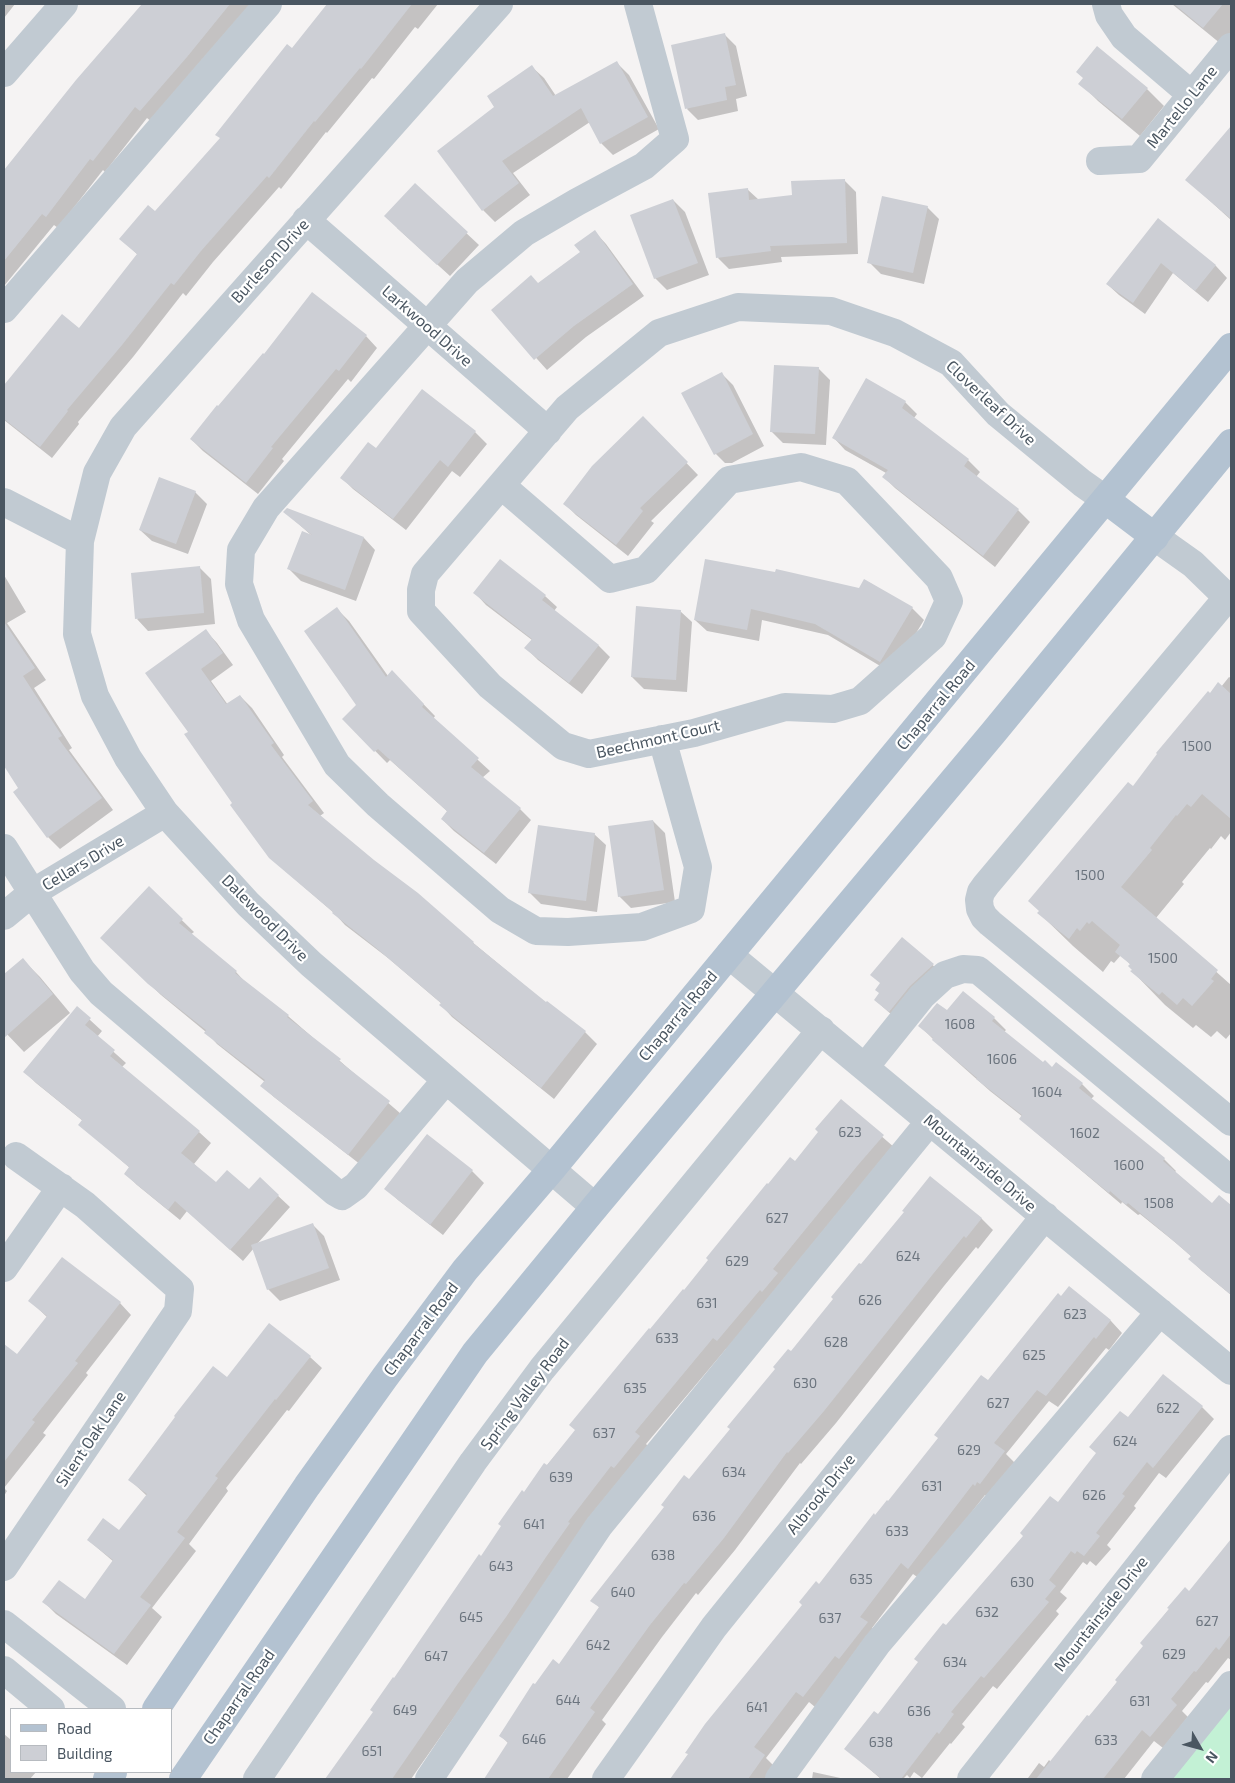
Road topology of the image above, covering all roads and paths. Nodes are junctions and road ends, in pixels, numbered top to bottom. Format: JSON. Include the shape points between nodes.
{"nodes":[{"id":1,"x":64,"y":4,"type":"edge"},
{"id":2,"x":268,"y":4,"type":"edge"},
{"id":3,"x":498,"y":4,"type":"edge"},
{"id":4,"x":638,"y":4,"type":"edge"},
{"id":5,"x":1106,"y":4,"type":"edge"},
{"id":6,"x":1231,"y":47,"type":"edge"},
{"id":7,"x":4,"y":73,"type":"edge"},
{"id":8,"x":1192,"y":95,"type":"junction"},
{"id":9,"x":1100,"y":161,"type":"dead end"},
{"id":10,"x":306,"y":220,"type":"junction"},
{"id":11,"x":4,"y":309,"type":"edge"},
{"id":12,"x":428,"y":326,"type":"junction"},
{"id":13,"x":1231,"y":347,"type":"edge"},
{"id":14,"x":548,"y":431,"type":"junction"},
{"id":15,"x":1231,"y":443,"type":"edge"},
{"id":16,"x":502,"y":486,"type":"junction"},
{"id":17,"x":1106,"y":500,"type":"junction"},
{"id":18,"x":4,"y":502,"type":"edge"},
{"id":19,"x":1155,"y":537,"type":"junction"},
{"id":20,"x":80,"y":541,"type":"junction"},
{"id":21,"x":1229,"y":600,"type":"edge"},
{"id":22,"x":662,"y":739,"type":"junction"},
{"id":23,"x":165,"y":813,"type":"junction"},
{"id":24,"x":4,"y":848,"type":"edge"},
{"id":25,"x":32,"y":893,"type":"junction"},
{"id":26,"x":4,"y":916,"type":"edge"},
{"id":27,"x":729,"y":955,"type":"junction"},
{"id":28,"x":775,"y":992,"type":"junction"},
{"id":29,"x":821,"y":1030,"type":"junction"},
{"id":30,"x":865,"y":1067,"type":"junction"},
{"id":31,"x":446,"y":1080,"type":"junction"},
{"id":32,"x":930,"y":1121,"type":"junction"},
{"id":33,"x":1231,"y":1122,"type":"edge"},
{"id":34,"x":16,"y":1156,"type":"dead end"},
{"id":35,"x":551,"y":1170,"type":"junction"},
{"id":36,"x":1231,"y":1180,"type":"edge"},
{"id":37,"x":61,"y":1187,"type":"junction"},
{"id":38,"x":595,"y":1207,"type":"junction"},
{"id":39,"x":1045,"y":1216,"type":"junction"},
{"id":40,"x":4,"y":1268,"type":"edge"},
{"id":41,"x":1160,"y":1312,"type":"junction"},
{"id":42,"x":1231,"y":1371,"type":"edge"},
{"id":43,"x":1231,"y":1449,"type":"edge"},
{"id":44,"x":4,"y":1567,"type":"edge"},
{"id":45,"x":4,"y":1624,"type":"edge"},
{"id":46,"x":4,"y":1670,"type":"edge"},
{"id":47,"x":1231,"y":1685,"type":"edge"},
{"id":48,"x":50,"y":1708,"type":"edge"},
{"id":49,"x":111,"y":1708,"type":"edge"},
{"id":50,"x":157,"y":1708,"type":"edge"},
{"id":51,"x":183,"y":1779,"type":"edge"},
{"id":52,"x":257,"y":1779,"type":"edge"},
{"id":53,"x":429,"y":1779,"type":"edge"},
{"id":54,"x":606,"y":1779,"type":"edge"},
{"id":55,"x":779,"y":1779,"type":"edge"},
{"id":56,"x":970,"y":1779,"type":"edge"},
{"id":57,"x":1155,"y":1779,"type":"edge"}],
"edges":[{"from":1,"to":7,"type":"street"},
{"from":2,"to":11,"type":"street"},
{"from":3,"to":10,"type":"street","name":"Burleson Drive"},
{"from":4,"to":12,"type":"street","via":[[675,139],[644,166],[524,233],[467,281]]},
{"from":5,"to":8,"type":"street","via":[[1109,15],[1124,37]]},
{"from":6,"to":8,"type":"street","name":"Martello Lane"},
{"from":8,"to":9,"type":"street","name":"Martello Lane","via":[[1139,159]]},
{"from":10,"to":12,"type":"street","name":"Larkwood Drive"},
{"from":10,"to":20,"type":"street","name":"Burleson Drive","via":[[123,427],[98,473]]},
{"from":12,"to":14,"type":"street","name":"Larkwood Drive"},
{"from":12,"to":22,"type":"street","via":[[266,508],[241,550],[239,584],[251,620],[337,765],[378,805],[500,910],[536,931],[642,927],[691,909],[698,867]]},
{"from":13,"to":17,"type":"main road","name":"Chaparral Road"},
{"from":14,"to":16,"type":"street","name":"Beechmont Court"},
{"from":14,"to":17,"type":"street","name":"Cloverleaf Drive","via":[[567,408],[659,333],[738,307],[831,311],[895,333],[951,363],[998,414]]},
{"from":15,"to":19,"type":"main road","name":"Chaparral Road"},
{"from":16,"to":22,"type":"street","name":"Beechmont Court","via":[[425,574],[421,611],[490,686],[563,746],[590,754]]},
{"from":16,"to":22,"type":"street","name":"Beechmont Court","via":[[610,579],[646,570],[729,480],[801,466],[847,481],[940,578],[949,601],[934,636],[860,701],[833,710],[785,707]]},
{"from":17,"to":19,"type":"main road"},
{"from":17,"to":27,"type":"main road","name":"Chaparral Road"},
{"from":18,"to":20,"type":"street"},
{"from":19,"to":21,"type":"street","via":[[1193,564]]},
{"from":19,"to":28,"type":"main road","name":"Chaparral Road"},
{"from":20,"to":23,"type":"street","name":"Dalewood Drive","via":[[77,634],[95,696],[128,758]]},
{"from":21,"to":33,"type":"street","via":[[986,884],[981,892],[980,909],[984,917]]},
{"from":23,"to":25,"type":"street","name":"Cellars Drive"},
{"from":23,"to":31,"type":"street","name":"Dalewood Drive","via":[[248,904],[304,958]]},
{"from":24,"to":25,"type":"street"},
{"from":25,"to":26,"type":"street","name":"Cellars Drive"},
{"from":25,"to":31,"type":"street","via":[[82,971],[101,993],[342,1196],[356,1186]]},
{"from":27,"to":28,"type":"street","name":"Mountainside Drive"},
{"from":27,"to":35,"type":"main road","name":"Chaparral Road"},
{"from":28,"to":29,"type":"street","name":"Mountainside Drive"},
{"from":28,"to":38,"type":"main road","name":"Chaparral Road"},
{"from":29,"to":30,"type":"street","name":"Mountainside Drive"},
{"from":29,"to":52,"type":"street","name":"Spring Valley Road","via":[[542,1369],[473,1462]]},
{"from":30,"to":32,"type":"street","name":"Mountainside Drive"},
{"from":30,"to":36,"type":"street","via":[[922,996],[945,974],[962,969],[978,970]]},
{"from":31,"to":35,"type":"street","name":"Dalewood Drive"},
{"from":32,"to":39,"type":"street","name":"Mountainside Drive"},
{"from":32,"to":53,"type":"street","via":[[599,1526]]},
{"from":34,"to":37,"type":"street"},
{"from":35,"to":38,"type":"street","name":"Dalewood Drive"},
{"from":35,"to":50,"type":"main road","name":"Chaparral Road","via":[[465,1270],[385,1377]]},
{"from":37,"to":40,"type":"street"},
{"from":37,"to":44,"type":"street","name":"Silent Oak Lane","via":[[180,1289],[178,1312]]},
{"from":38,"to":51,"type":"main road","name":"Chaparral Road","via":[[475,1353]]},
{"from":39,"to":41,"type":"street","name":"Mountainside Drive"},
{"from":39,"to":54,"type":"street","name":"Albrook Drive","via":[[714,1627]]},
{"from":41,"to":42,"type":"street","name":"Mountainside Drive"},
{"from":41,"to":55,"type":"street","via":[[877,1644]]},
{"from":43,"to":56,"type":"street","name":"Mountainside Drive"},
{"from":45,"to":49,"type":"street"},
{"from":46,"to":48,"type":"street"},
{"from":47,"to":57,"type":"street"}]}
